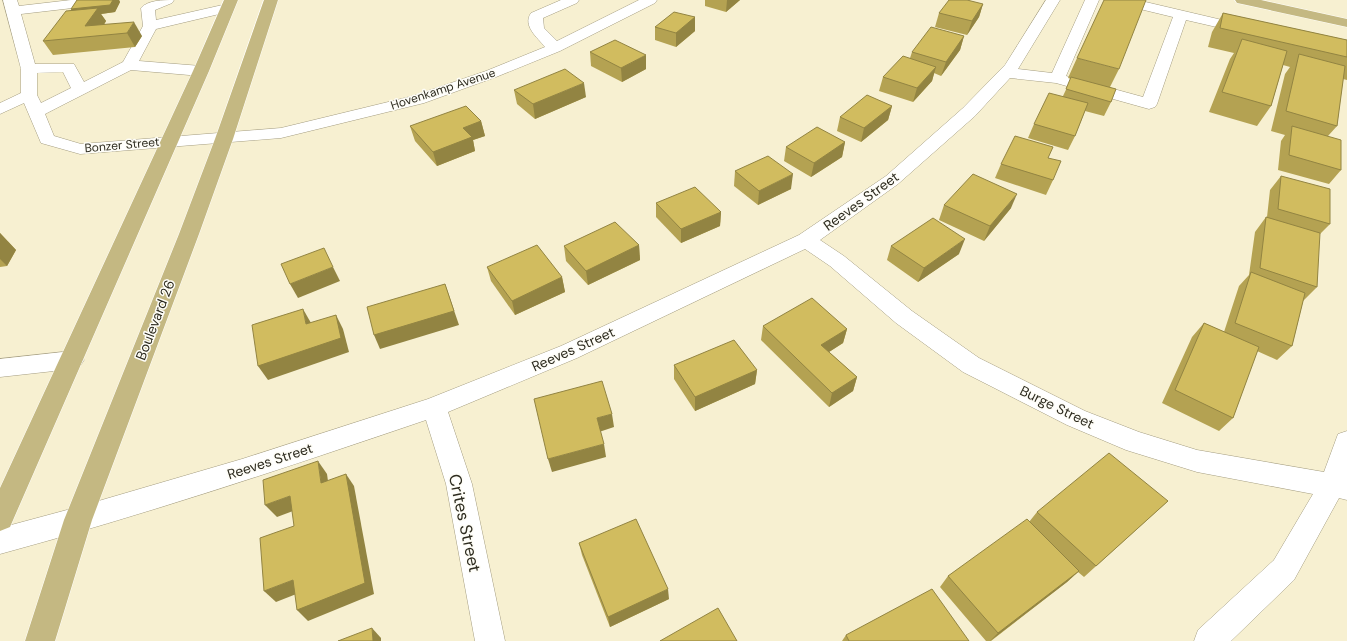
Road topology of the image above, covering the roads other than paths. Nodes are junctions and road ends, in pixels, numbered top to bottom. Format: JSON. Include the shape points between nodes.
{"nodes":[{"id":1,"x":107,"y":0,"type":"edge"},
{"id":2,"x":168,"y":0,"type":"edge"},
{"id":3,"x":271,"y":0,"type":"edge"},
{"id":4,"x":572,"y":0,"type":"edge"},
{"id":5,"x":650,"y":0,"type":"edge"},
{"id":6,"x":1053,"y":0,"type":"edge"},
{"id":7,"x":1092,"y":0,"type":"edge"},
{"id":8,"x":1120,"y":0,"type":"edge"},
{"id":9,"x":1242,"y":0,"type":"edge"},
{"id":10,"x":229,"y":4,"type":"edge"},
{"id":11,"x":11,"y":6,"type":"edge"},
{"id":12,"x":1181,"y":15,"type":"junction"},
{"id":13,"x":1347,"y":23,"type":"edge"},
{"id":14,"x":150,"y":26,"type":"junction"},
{"id":15,"x":1264,"y":34,"type":"edge"},
{"id":16,"x":555,"y":48,"type":"junction"},
{"id":17,"x":129,"y":65,"type":"junction"},
{"id":18,"x":30,"y":70,"type":"junction"},
{"id":19,"x":201,"y":71,"type":"junction"},
{"id":20,"x":1006,"y":73,"type":"junction"},
{"id":21,"x":1057,"y":78,"type":"junction"},
{"id":22,"x":80,"y":91,"type":"junction"},
{"id":23,"x":29,"y":95,"type":"junction"},
{"id":24,"x":0,"y":109,"type":"edge"},
{"id":25,"x":36,"y":112,"type":"junction"},
{"id":26,"x":224,"y":139,"type":"junction"},
{"id":27,"x":169,"y":141,"type":"junction"},
{"id":28,"x":806,"y":240,"type":"junction"},
{"id":29,"x":72,"y":360,"type":"junction"},
{"id":30,"x":0,"y":368,"type":"edge"},
{"id":31,"x":434,"y":407,"type":"junction"},
{"id":32,"x":1347,"y":442,"type":"edge"},
{"id":33,"x":1340,"y":487,"type":"edge"},
{"id":34,"x":0,"y":518,"type":"edge"},
{"id":35,"x":78,"y":520,"type":"junction"},
{"id":36,"x":0,"y":541,"type":"edge"},
{"id":37,"x":40,"y":641,"type":"edge"},
{"id":38,"x":490,"y":641,"type":"edge"},
{"id":39,"x":1209,"y":641,"type":"edge"}],
"edges":[{"from":1,"to":11,"type":"street"},
{"from":2,"to":14,"type":"street","via":[[148,8]]},
{"from":3,"to":26,"type":"main road","name":"Boulevard 26"},
{"from":4,"to":16,"type":"street","via":[[536,16],[537,29]]},
{"from":5,"to":16,"type":"street","name":"Hovenkamp Avenue"},
{"from":6,"to":20,"type":"street","name":"Reeves Street"},
{"from":7,"to":21,"type":"street"},
{"from":8,"to":12,"type":"street"},
{"from":9,"to":13,"type":"main road"},
{"from":10,"to":14,"type":"street"},
{"from":10,"to":19,"type":"main road"},
{"from":11,"to":18,"type":"street","name":"Bonzer Street"},
{"from":12,"to":15,"type":"street"},
{"from":12,"to":21,"type":"street","via":[[1149,104]]},
{"from":14,"to":17,"type":"street"},
{"from":16,"to":26,"type":"street","name":"Hovenkamp Avenue","via":[[418,100],[281,133]]},
{"from":17,"to":19,"type":"street"},
{"from":17,"to":22,"type":"street"},
{"from":18,"to":22,"type":"street","via":[[69,67]]},
{"from":18,"to":23,"type":"street","name":"Bonzer Street"},
{"from":19,"to":27,"type":"main road"},
{"from":20,"to":21,"type":"street"},
{"from":20,"to":28,"type":"street","name":"Reeves Street","via":[[969,112],[892,180]]},
{"from":22,"to":25,"type":"street"},
{"from":23,"to":24,"type":"street"},
{"from":23,"to":25,"type":"street","name":"Bonzer Street"},
{"from":25,"to":27,"type":"street","name":"Bonzer Street","via":[[47,139],[80,149]]},
{"from":26,"to":27,"type":"street","name":"Bonzer Street"},
{"from":26,"to":35,"type":"main road","name":"Boulevard 26"},
{"from":27,"to":29,"type":"main road"},
{"from":28,"to":31,"type":"street","name":"Reeves Street","via":[[569,352]]},
{"from":28,"to":33,"type":"street","name":"Burge Street","via":[[836,261],[904,317],[971,365],[1076,418],[1135,442],[1197,461]]},
{"from":29,"to":30,"type":"street"},
{"from":29,"to":34,"type":"main road"},
{"from":31,"to":35,"type":"street","name":"Reeves Street","via":[[242,471]]},
{"from":31,"to":38,"type":"street","name":"Crites Street","via":[[458,484]]},
{"from":32,"to":33,"type":"street"},
{"from":33,"to":39,"type":"street","via":[[1284,570]]},
{"from":35,"to":36,"type":"street","name":"Reeves Street"},
{"from":35,"to":37,"type":"main road","name":"Boulevard 26"}]}
